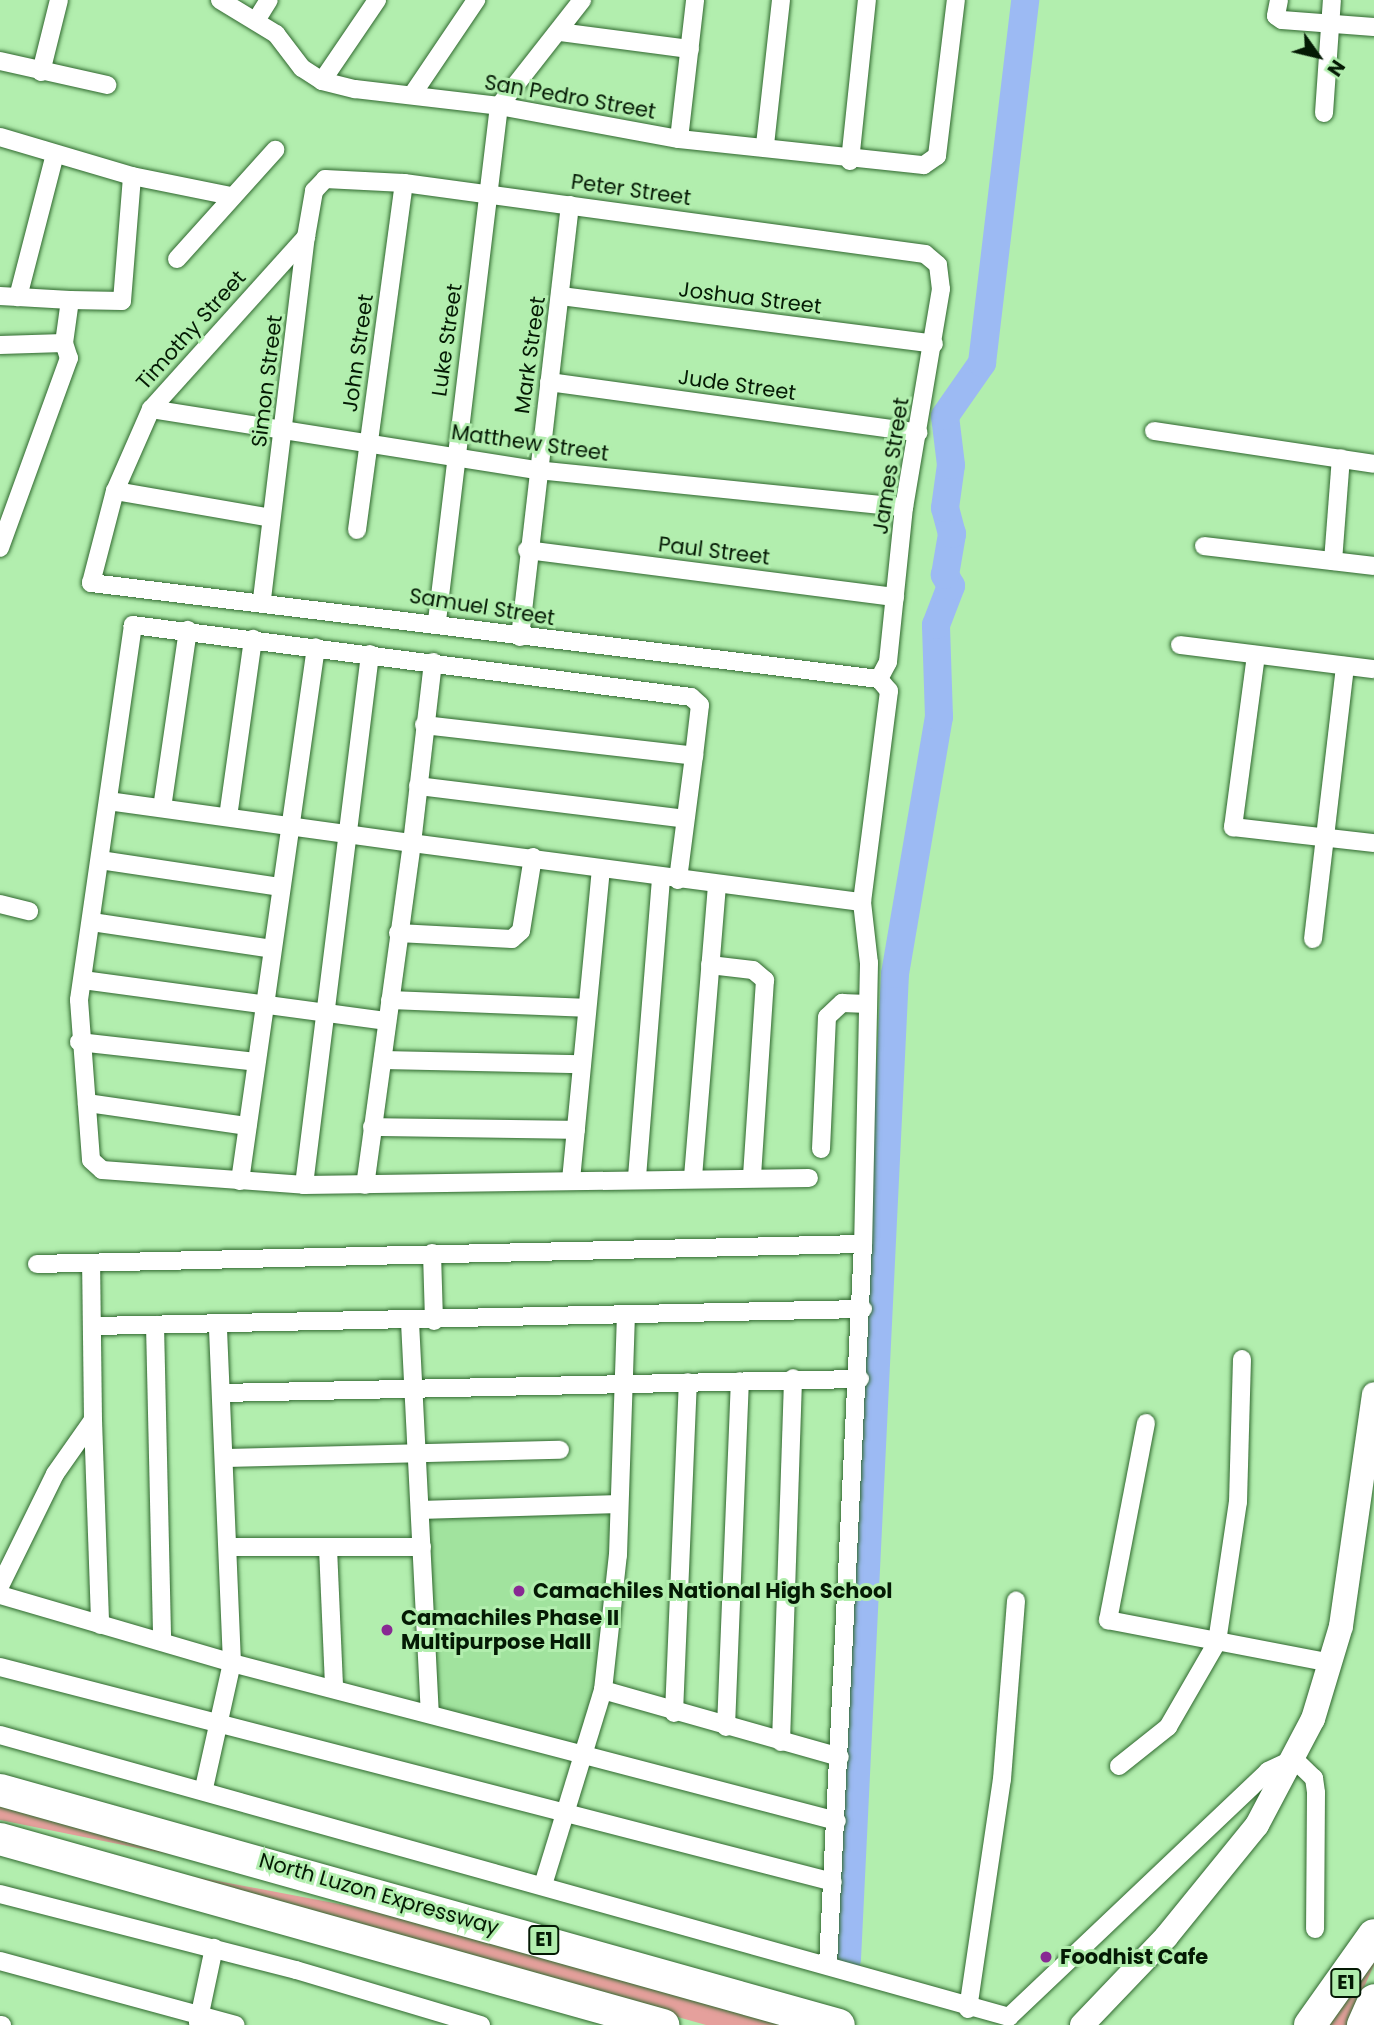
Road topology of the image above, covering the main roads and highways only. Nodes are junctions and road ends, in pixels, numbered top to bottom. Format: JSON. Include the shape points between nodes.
{"nodes":[{"id":1,"x":0,"y":1790,"type":"edge"},
{"id":2,"x":0,"y":1839,"type":"edge"},
{"id":3,"x":1374,"y":1935,"type":"edge"},
{"id":4,"x":1374,"y":2000,"type":"edge"},
{"id":5,"x":650,"y":2022,"type":"edge"},
{"id":6,"x":839,"y":2025,"type":"edge"},
{"id":7,"x":1310,"y":2025,"type":"edge"},
{"id":8,"x":1363,"y":2025,"type":"edge"}],
"edges":[{"from":1,"to":6,"type":"highway","name":"North Luzon Expressway","number":"E1"},
{"from":2,"to":5,"type":"highway","number":"E1"},
{"from":3,"to":7,"type":"highway","number":"E1","via":[[1344,1985]]},
{"from":4,"to":8,"type":"highway"}]}
